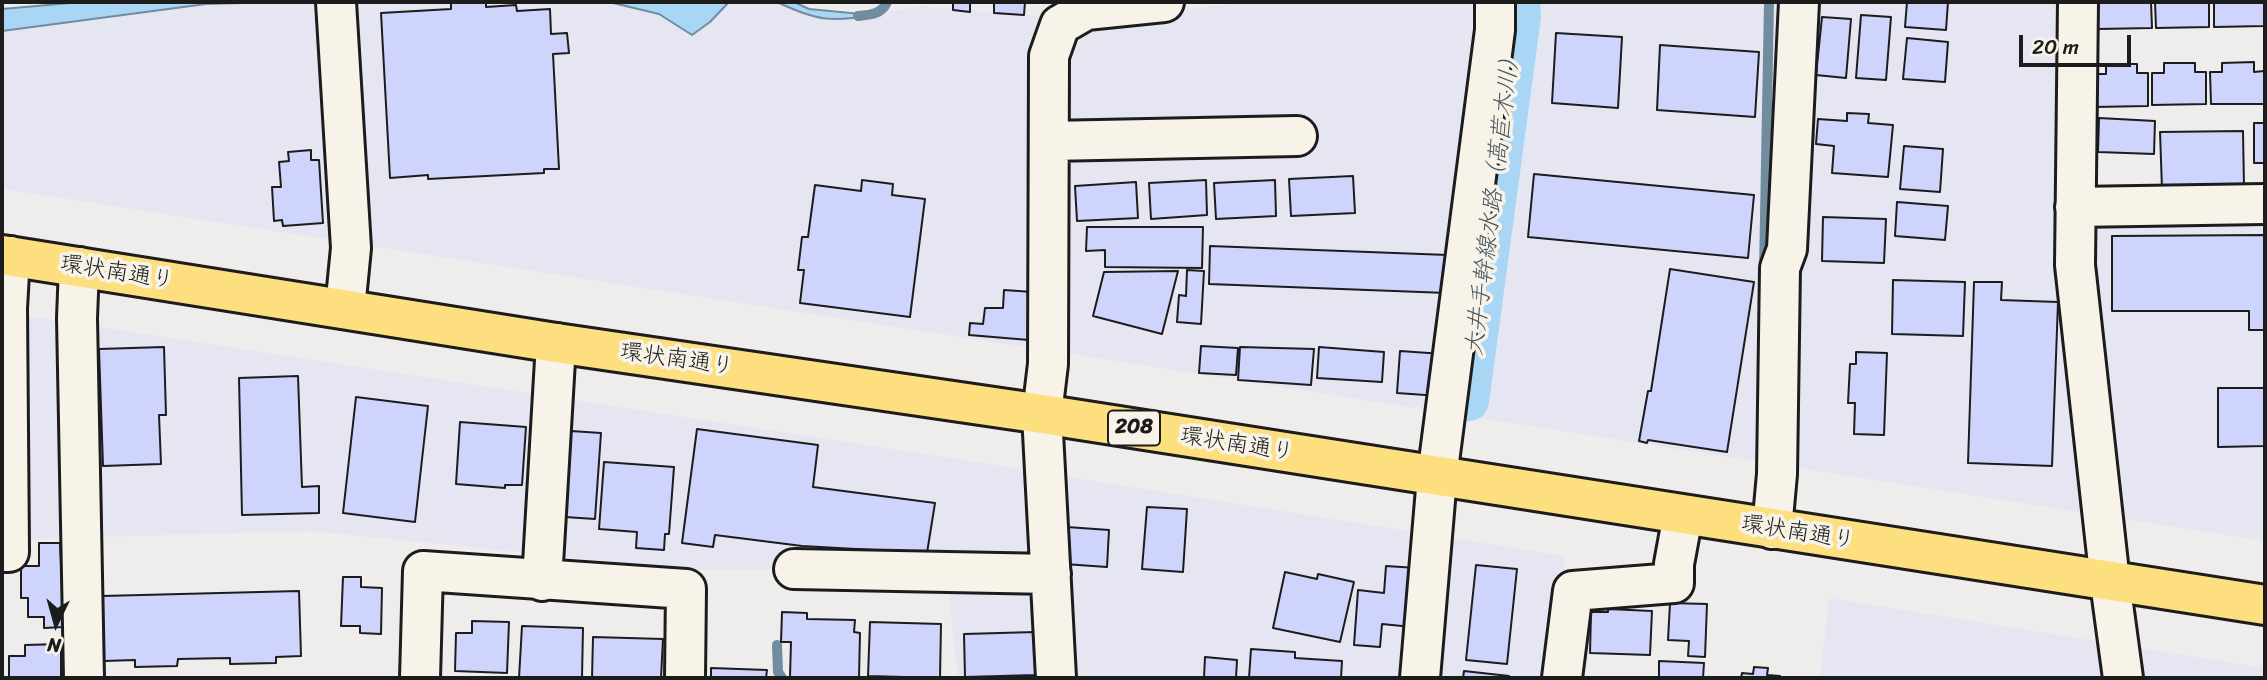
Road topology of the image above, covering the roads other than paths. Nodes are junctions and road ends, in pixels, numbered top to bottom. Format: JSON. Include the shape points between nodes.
{"nodes":[{"id":1,"x":336,"y":2,"type":"edge"},
{"id":2,"x":1164,"y":2,"type":"edge"},
{"id":3,"x":1495,"y":2,"type":"edge"},
{"id":4,"x":1798,"y":2,"type":"edge"},
{"id":5,"x":2078,"y":2,"type":"edge"},
{"id":6,"x":1051,"y":13,"type":"edge"},
{"id":7,"x":1297,"y":136,"type":"dead end"},
{"id":8,"x":1049,"y":141,"type":"junction"},
{"id":9,"x":2265,"y":204,"type":"edge"},
{"id":10,"x":2076,"y":206,"type":"junction"},
{"id":11,"x":6,"y":256,"type":"edge"},
{"id":12,"x":79,"y":267,"type":"junction"},
{"id":13,"x":345,"y":309,"type":"junction"},
{"id":14,"x":556,"y":343,"type":"junction"},
{"id":15,"x":1042,"y":414,"type":"junction"},
{"id":16,"x":1437,"y":477,"type":"junction"},
{"id":17,"x":1683,"y":515,"type":"junction"},
{"id":18,"x":1772,"y":529,"type":"junction"},
{"id":19,"x":2,"y":552,"type":"edge"},
{"id":20,"x":794,"y":569,"type":"dead end"},
{"id":21,"x":1051,"y":574,"type":"junction"},
{"id":22,"x":542,"y":581,"type":"junction"},
{"id":23,"x":2110,"y":582,"type":"junction"},
{"id":24,"x":2265,"y":605,"type":"edge"},
{"id":25,"x":84,"y":678,"type":"edge"},
{"id":26,"x":419,"y":678,"type":"edge"},
{"id":27,"x":685,"y":678,"type":"edge"},
{"id":28,"x":1056,"y":678,"type":"edge"},
{"id":29,"x":1420,"y":678,"type":"edge"},
{"id":30,"x":1562,"y":678,"type":"edge"},
{"id":31,"x":2123,"y":678,"type":"edge"}],
"edges":[{"from":1,"to":13,"type":"street","via":[[351,248]]},
{"from":2,"to":6,"type":"street"},
{"from":3,"to":16,"type":"street"},
{"from":4,"to":18,"type":"street","via":[[1787,249],[1780,268]]},
{"from":5,"to":10,"type":"street"},
{"from":6,"to":8,"type":"street"},
{"from":7,"to":8,"type":"street"},
{"from":8,"to":15,"type":"street","via":[[1048,364]]},
{"from":9,"to":10,"type":"street"},
{"from":10,"to":23,"type":"street","via":[[2075,265]]},
{"from":11,"to":12,"type":"highway","name":"環状南通り","number":"208"},
{"from":11,"to":19,"type":"street","via":[[9,552]]},
{"from":12,"to":13,"type":"highway","name":"環状南通り","number":"208"},
{"from":12,"to":25,"type":"street"},
{"from":13,"to":14,"type":"highway","name":"環状南通り","number":"208"},
{"from":14,"to":15,"type":"highway","name":"環状南通り","number":"208"},
{"from":14,"to":22,"type":"street"},
{"from":15,"to":16,"type":"highway","name":"環状南通り","number":"208"},
{"from":15,"to":21,"type":"street"},
{"from":16,"to":17,"type":"highway","name":"環状南通り","number":"208"},
{"from":16,"to":29,"type":"street"},
{"from":17,"to":18,"type":"highway","name":"環状南通り","number":"208"},
{"from":17,"to":30,"type":"street","via":[[1674,583],[1573,591]]},
{"from":18,"to":23,"type":"highway","name":"環状南通り","number":"208"},
{"from":20,"to":21,"type":"street"},
{"from":21,"to":28,"type":"street"},
{"from":22,"to":26,"type":"street","via":[[423,571]]},
{"from":22,"to":27,"type":"street","via":[[686,589]]},
{"from":23,"to":24,"type":"highway","name":"環状南通り","number":"208"},
{"from":23,"to":31,"type":"street"}]}
